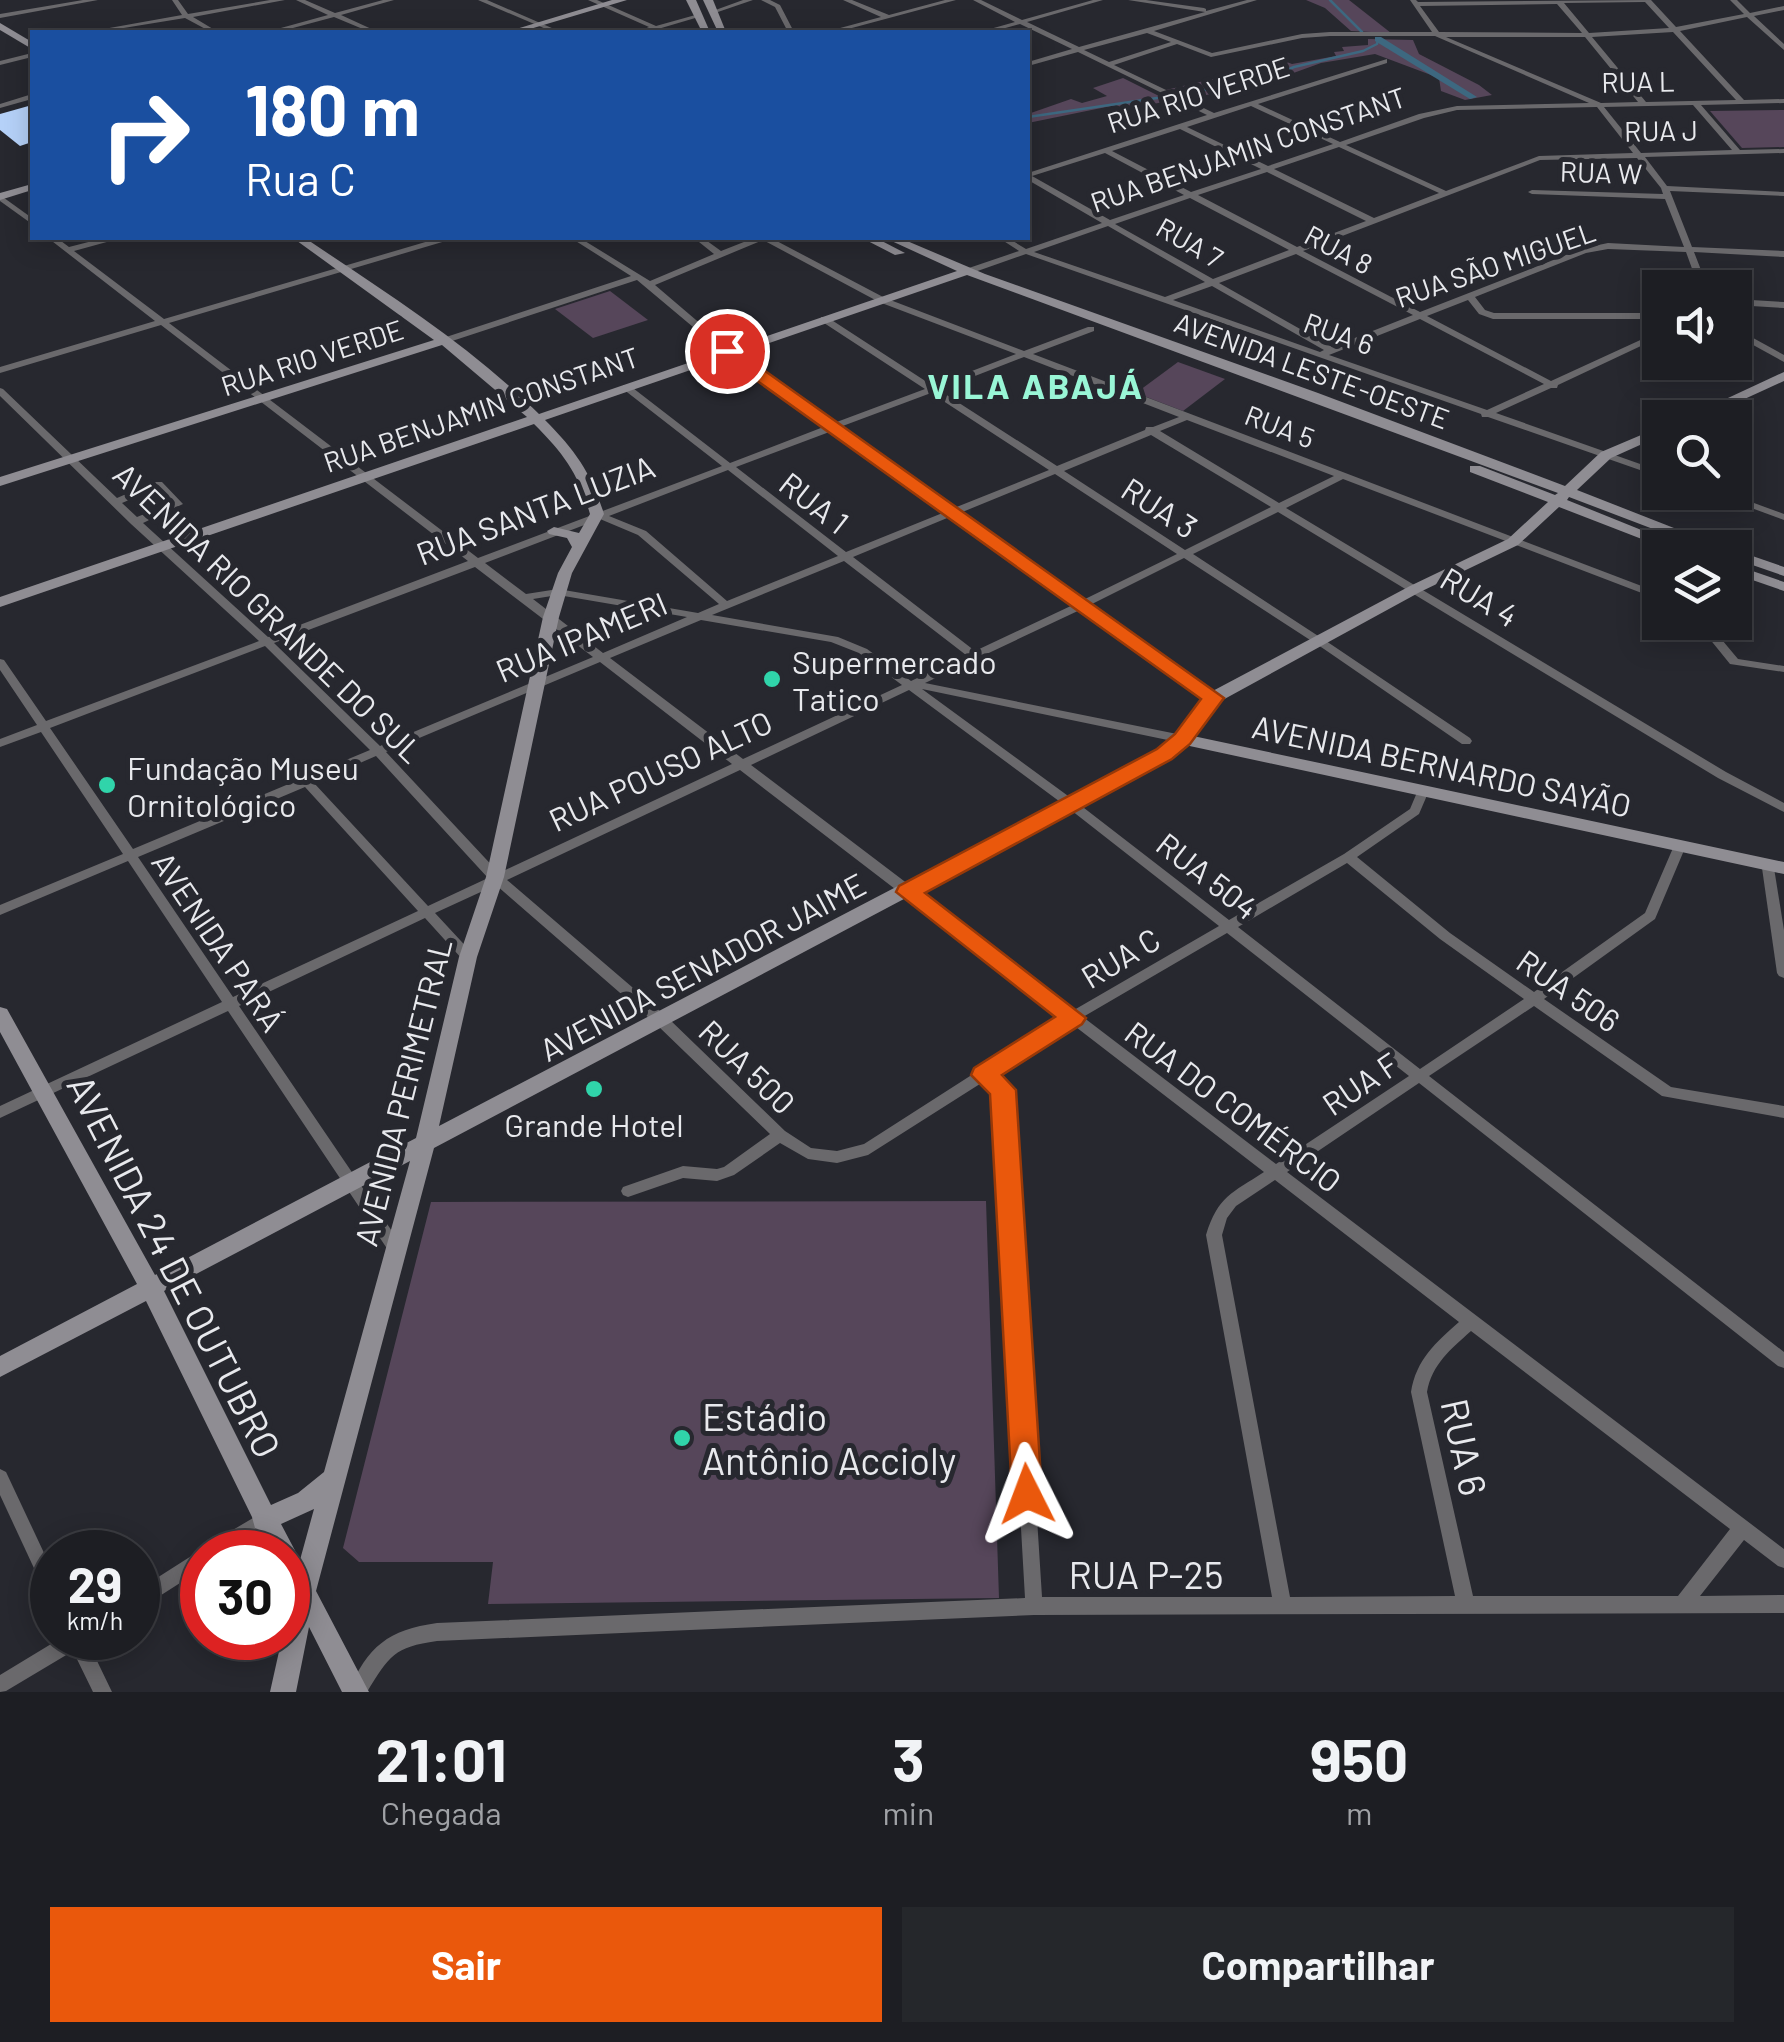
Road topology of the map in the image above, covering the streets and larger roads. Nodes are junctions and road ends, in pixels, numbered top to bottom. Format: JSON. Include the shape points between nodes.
{"nodes":[{"id":1,"x":96,"y":0,"type":"edge"},
{"id":2,"x":175,"y":0,"type":"edge"},
{"id":3,"x":282,"y":0,"type":"edge"},
{"id":4,"x":299,"y":0,"type":"edge"},
{"id":5,"x":391,"y":0,"type":"edge"},
{"id":6,"x":481,"y":0,"type":"edge"},
{"id":7,"x":591,"y":0,"type":"edge"},
{"id":8,"x":622,"y":0,"type":"edge"},
{"id":9,"x":679,"y":0,"type":"edge"},
{"id":10,"x":708,"y":0,"type":"edge"},
{"id":11,"x":750,"y":0,"type":"edge"},
{"id":12,"x":764,"y":0,"type":"edge"},
{"id":13,"x":846,"y":0,"type":"edge"},
{"id":14,"x":952,"y":0,"type":"edge"},
{"id":15,"x":976,"y":0,"type":"edge"},
{"id":16,"x":1100,"y":0,"type":"edge"},
{"id":17,"x":1131,"y":0,"type":"edge"},
{"id":18,"x":1254,"y":0,"type":"edge"},
{"id":19,"x":1647,"y":0,"type":"edge"},
{"id":20,"x":1733,"y":0,"type":"edge"},
{"id":21,"x":1559,"y":1,"type":"edge"},
{"id":22,"x":1414,"y":2,"type":"edge"},
{"id":23,"x":605,"y":5,"type":"junction"},
{"id":24,"x":695,"y":7,"type":"edge"},
{"id":25,"x":1206,"y":10,"type":"junction"},
{"id":26,"x":1784,"y":10,"type":"edge"},
{"id":27,"x":713,"y":12,"type":"junction"},
{"id":28,"x":334,"y":15,"type":"junction"},
{"id":29,"x":0,"y":16,"type":"edge"},
{"id":30,"x":186,"y":16,"type":"junction"},
{"id":31,"x":1750,"y":16,"type":"junction"},
{"id":32,"x":888,"y":17,"type":"junction"},
{"id":33,"x":1022,"y":22,"type":"junction"},
{"id":34,"x":540,"y":24,"type":"junction"},
{"id":35,"x":133,"y":25,"type":"junction"},
{"id":36,"x":0,"y":26,"type":"edge"},
{"id":37,"x":852,"y":27,"type":"junction"},
{"id":38,"x":656,"y":28,"type":"junction"},
{"id":39,"x":102,"y":30,"type":"edge"},
{"id":40,"x":115,"y":30,"type":"edge"},
{"id":41,"x":211,"y":30,"type":"edge"},
{"id":42,"x":279,"y":30,"type":"edge"},
{"id":43,"x":370,"y":30,"type":"edge"},
{"id":44,"x":519,"y":30,"type":"edge"},
{"id":45,"x":554,"y":30,"type":"edge"},
{"id":46,"x":648,"y":30,"type":"edge"},
{"id":47,"x":705,"y":30,"type":"edge"},
{"id":48,"x":721,"y":30,"type":"edge"},
{"id":49,"x":790,"y":30,"type":"edge"},
{"id":50,"x":839,"y":30,"type":"edge"},
{"id":51,"x":858,"y":30,"type":"edge"},
{"id":52,"x":992,"y":30,"type":"edge"},
{"id":53,"x":1146,"y":30,"type":"junction"},
{"id":54,"x":1674,"y":30,"type":"junction"},
{"id":55,"x":1438,"y":35,"type":"junction"},
{"id":56,"x":1587,"y":35,"type":"junction"},
{"id":57,"x":1175,"y":43,"type":"junction"},
{"id":58,"x":30,"y":46,"type":"edge"},
{"id":59,"x":30,"y":48,"type":"edge"},
{"id":60,"x":1784,"y":48,"type":"edge"},
{"id":61,"x":1080,"y":49,"type":"junction"},
{"id":62,"x":1384,"y":61,"type":"dead end"},
{"id":63,"x":1030,"y":63,"type":"edge"},
{"id":64,"x":0,"y":64,"type":"edge"},
{"id":65,"x":1109,"y":64,"type":"junction"},
{"id":66,"x":30,"y":98,"type":"edge"},
{"id":67,"x":1784,"y":100,"type":"edge"},
{"id":68,"x":1694,"y":102,"type":"junction"},
{"id":69,"x":1741,"y":102,"type":"junction"},
{"id":70,"x":1252,"y":104,"type":"junction"},
{"id":71,"x":1598,"y":104,"type":"junction"},
{"id":72,"x":1643,"y":104,"type":"junction"},
{"id":73,"x":0,"y":106,"type":"edge"},
{"id":74,"x":1494,"y":106,"type":"joint"},
{"id":75,"x":1214,"y":116,"type":"junction"},
{"id":76,"x":1180,"y":126,"type":"junction"},
{"id":77,"x":1340,"y":144,"type":"junction"},
{"id":78,"x":1105,"y":150,"type":"junction"},
{"id":79,"x":1784,"y":151,"type":"edge"},
{"id":80,"x":1738,"y":152,"type":"junction"},
{"id":81,"x":1634,"y":153,"type":"junction"},
{"id":82,"x":1267,"y":169,"type":"junction"},
{"id":83,"x":1030,"y":175,"type":"edge"},
{"id":84,"x":1030,"y":177,"type":"edge"},
{"id":85,"x":30,"y":188,"type":"edge"},
{"id":86,"x":1532,"y":192,"type":"dead end"},
{"id":87,"x":1445,"y":193,"type":"junction"},
{"id":88,"x":1667,"y":193,"type":"junction"},
{"id":89,"x":1784,"y":194,"type":"edge"},
{"id":90,"x":1188,"y":195,"type":"junction"},
{"id":91,"x":0,"y":197,"type":"edge"},
{"id":92,"x":30,"y":220,"type":"edge"},
{"id":93,"x":1373,"y":220,"type":"junction"},
{"id":94,"x":1110,"y":222,"type":"junction"},
{"id":95,"x":55,"y":240,"type":"edge"},
{"id":96,"x":104,"y":240,"type":"edge"},
{"id":97,"x":301,"y":240,"type":"edge"},
{"id":98,"x":439,"y":240,"type":"edge"},
{"id":99,"x":578,"y":240,"type":"edge"},
{"id":100,"x":701,"y":240,"type":"edge"},
{"id":101,"x":758,"y":240,"type":"edge"},
{"id":102,"x":767,"y":240,"type":"edge"},
{"id":103,"x":872,"y":240,"type":"edge"},
{"id":104,"x":895,"y":240,"type":"edge"},
{"id":105,"x":1005,"y":240,"type":"edge"},
{"id":106,"x":1691,"y":249,"type":"junction"},
{"id":107,"x":69,"y":250,"type":"junction"},
{"id":108,"x":1024,"y":251,"type":"junction"},
{"id":109,"x":1294,"y":251,"type":"junction"},
{"id":110,"x":720,"y":254,"type":"junction"},
{"id":111,"x":1784,"y":254,"type":"edge"},
{"id":112,"x":342,"y":268,"type":"junction"},
{"id":113,"x":1698,"y":270,"type":"edge"},
{"id":114,"x":966,"y":272,"type":"junction"},
{"id":115,"x":638,"y":277,"type":"junction"},
{"id":116,"x":950,"y":277,"type":"junction"},
{"id":117,"x":1214,"y":282,"type":"junction"},
{"id":118,"x":649,"y":284,"type":"junction"},
{"id":119,"x":1469,"y":295,"type":"junction"},
{"id":120,"x":882,"y":300,"type":"junction"},
{"id":121,"x":1166,"y":300,"type":"junction"},
{"id":122,"x":1752,"y":303,"type":"edge"},
{"id":123,"x":1784,"y":304,"type":"edge"},
{"id":124,"x":1417,"y":315,"type":"junction"},
{"id":125,"x":1642,"y":316,"type":"edge"},
{"id":126,"x":824,"y":318,"type":"junction"},
{"id":127,"x":162,"y":322,"type":"junction"},
{"id":128,"x":1092,"y":329,"type":"junction"},
{"id":129,"x":443,"y":341,"type":"junction"},
{"id":130,"x":1752,"y":341,"type":"edge"},
{"id":131,"x":1642,"y":343,"type":"edge"},
{"id":132,"x":727,"y":351,"type":"junction"},
{"id":133,"x":1324,"y":352,"type":"junction"},
{"id":134,"x":1022,"y":353,"type":"junction"},
{"id":135,"x":1784,"y":359,"type":"edge"},
{"id":136,"x":0,"y":370,"type":"edge"},
{"id":137,"x":1784,"y":376,"type":"edge"},
{"id":138,"x":1554,"y":386,"type":"junction"},
{"id":139,"x":626,"y":387,"type":"junction"},
{"id":140,"x":930,"y":388,"type":"junction"},
{"id":141,"x":0,"y":391,"type":"edge"},
{"id":142,"x":265,"y":398,"type":"junction"},
{"id":143,"x":1731,"y":400,"type":"edge"},
{"id":144,"x":1486,"y":415,"type":"junction"},
{"id":145,"x":1186,"y":417,"type":"junction"},
{"id":146,"x":538,"y":418,"type":"junction"},
{"id":147,"x":831,"y":426,"type":"junction"},
{"id":148,"x":1149,"y":429,"type":"junction"},
{"id":149,"x":1642,"y":439,"type":"edge"},
{"id":150,"x":1606,"y":455,"type":"junction"},
{"id":151,"x":70,"y":459,"type":"junction"},
{"id":152,"x":727,"y":465,"type":"junction"},
{"id":153,"x":1642,"y":468,"type":"edge"},
{"id":154,"x":1055,"y":469,"type":"junction"},
{"id":155,"x":366,"y":475,"type":"junction"},
{"id":156,"x":1342,"y":476,"type":"junction"},
{"id":157,"x":0,"y":482,"type":"edge"},
{"id":158,"x":1560,"y":496,"type":"junction"},
{"id":159,"x":114,"y":502,"type":"junction"},
{"id":160,"x":1752,"y":506,"type":"edge"},
{"id":161,"x":1280,"y":508,"type":"junction"},
{"id":162,"x":1784,"y":508,"type":"edge"},
{"id":163,"x":953,"y":512,"type":"junction"},
{"id":164,"x":1770,"y":512,"type":"junction"},
{"id":165,"x":596,"y":514,"type":"junction"},
{"id":166,"x":1784,"y":517,"type":"edge"},
{"id":167,"x":136,"y":522,"type":"junction"},
{"id":168,"x":1663,"y":530,"type":"edge"},
{"id":169,"x":554,"y":531,"type":"junction"},
{"id":170,"x":1642,"y":532,"type":"edge"},
{"id":171,"x":1513,"y":542,"type":"junction"},
{"id":172,"x":578,"y":545,"type":"junction"},
{"id":173,"x":162,"y":547,"type":"junction"},
{"id":174,"x":1186,"y":554,"type":"junction"},
{"id":175,"x":844,"y":557,"type":"junction"},
{"id":176,"x":479,"y":560,"type":"junction"},
{"id":177,"x":1752,"y":560,"type":"edge"},
{"id":178,"x":1784,"y":572,"type":"edge"},
{"id":179,"x":1752,"y":575,"type":"edge"},
{"id":180,"x":1784,"y":587,"type":"edge"},
{"id":181,"x":1416,"y":589,"type":"junction"},
{"id":182,"x":1642,"y":590,"type":"edge"},
{"id":183,"x":558,"y":592,"type":"junction"},
{"id":184,"x":526,"y":597,"type":"junction"},
{"id":185,"x":0,"y":602,"type":"edge"},
{"id":186,"x":726,"y":604,"type":"junction"},
{"id":187,"x":1082,"y":605,"type":"junction"},
{"id":188,"x":551,"y":616,"type":"junction"},
{"id":189,"x":699,"y":616,"type":"junction"},
{"id":190,"x":1716,"y":640,"type":"edge"},
{"id":191,"x":1319,"y":641,"type":"junction"},
{"id":192,"x":267,"y":642,"type":"junction"},
{"id":193,"x":972,"y":656,"type":"junction"},
{"id":194,"x":604,"y":658,"type":"junction"},
{"id":195,"x":0,"y":662,"type":"edge"},
{"id":196,"x":1784,"y":669,"type":"edge"},
{"id":197,"x":911,"y":684,"type":"junction"},
{"id":198,"x":536,"y":685,"type":"junction"},
{"id":199,"x":972,"y":696,"type":"junction"},
{"id":200,"x":1213,"y":698,"type":"junction"},
{"id":201,"x":949,"y":712,"type":"junction"},
{"id":202,"x":43,"y":726,"type":"junction"},
{"id":203,"x":1182,"y":739,"type":"junction"},
{"id":204,"x":1466,"y":741,"type":"dead end"},
{"id":205,"x":0,"y":744,"type":"edge"},
{"id":206,"x":380,"y":753,"type":"junction"},
{"id":207,"x":743,"y":762,"type":"junction"},
{"id":208,"x":308,"y":782,"type":"junction"},
{"id":209,"x":1422,"y":793,"type":"junction"},
{"id":210,"x":1072,"y":804,"type":"junction"},
{"id":211,"x":1784,"y":808,"type":"edge"},
{"id":212,"x":1679,"y":848,"type":"junction"},
{"id":213,"x":130,"y":856,"type":"junction"},
{"id":214,"x":1348,"y":857,"type":"junction"},
{"id":215,"x":1776,"y":868,"type":"edge"},
{"id":216,"x":495,"y":877,"type":"junction"},
{"id":217,"x":908,"y":892,"type":"junction"},
{"id":218,"x":0,"y":910,"type":"edge"},
{"id":219,"x":425,"y":912,"type":"junction"},
{"id":220,"x":1227,"y":925,"type":"junction"},
{"id":221,"x":468,"y":957,"type":"junction"},
{"id":222,"x":1784,"y":973,"type":"edge"},
{"id":223,"x":1534,"y":1000,"type":"junction"},
{"id":224,"x":230,"y":1006,"type":"junction"},
{"id":225,"x":0,"y":1014,"type":"edge"},
{"id":226,"x":1073,"y":1018,"type":"junction"},
{"id":227,"x":662,"y":1022,"type":"junction"},
{"id":228,"x":984,"y":1075,"type":"junction"},
{"id":229,"x":1419,"y":1076,"type":"junction"},
{"id":230,"x":42,"y":1092,"type":"junction"},
{"id":231,"x":0,"y":1112,"type":"edge"},
{"id":232,"x":1784,"y":1112,"type":"edge"},
{"id":233,"x":780,"y":1135,"type":"junction"},
{"id":234,"x":425,"y":1144,"type":"junction"},
{"id":235,"x":837,"y":1157,"type":"joint"},
{"id":236,"x":1276,"y":1172,"type":"junction"},
{"id":237,"x":349,"y":1184,"type":"junction"},
{"id":238,"x":628,"y":1190,"type":"dead end"},
{"id":239,"x":395,"y":1248,"type":"junction"},
{"id":240,"x":150,"y":1288,"type":"junction"},
{"id":241,"x":1470,"y":1320,"type":"junction"},
{"id":242,"x":1784,"y":1361,"type":"edge"},
{"id":243,"x":0,"y":1367,"type":"edge"},
{"id":244,"x":337,"y":1476,"type":"junction"},
{"id":245,"x":0,"y":1477,"type":"edge"},
{"id":246,"x":263,"y":1520,"type":"junction"},
{"id":247,"x":1742,"y":1528,"type":"junction"},
{"id":248,"x":247,"y":1530,"type":"edge"},
{"id":249,"x":269,"y":1530,"type":"edge"},
{"id":250,"x":30,"y":1541,"type":"edge"},
{"id":251,"x":1784,"y":1560,"type":"edge"},
{"id":252,"x":310,"y":1569,"type":"edge"},
{"id":253,"x":310,"y":1602,"type":"edge"},
{"id":254,"x":1682,"y":1604,"type":"junction"},
{"id":255,"x":1784,"y":1604,"type":"edge"},
{"id":256,"x":1466,"y":1605,"type":"junction"},
{"id":257,"x":1034,"y":1606,"type":"junction"},
{"id":258,"x":1283,"y":1606,"type":"junction"},
{"id":259,"x":40,"y":1660,"type":"edge"},
{"id":260,"x":87,"y":1660,"type":"edge"},
{"id":261,"x":290,"y":1660,"type":"edge"},
{"id":262,"x":0,"y":1685,"type":"edge"},
{"id":263,"x":103,"y":1692,"type":"edge"},
{"id":264,"x":283,"y":1692,"type":"edge"},
{"id":265,"x":357,"y":1692,"type":"edge"}],
"edges":[{"from":1,"to":29,"type":"street"},
{"from":2,"to":30,"type":"street"},
{"from":3,"to":30,"type":"street"},
{"from":4,"to":28,"type":"street"},
{"from":5,"to":28,"type":"street"},
{"from":6,"to":34,"type":"street"},
{"from":7,"to":23,"type":"street"},
{"from":8,"to":23,"type":"street"},
{"from":9,"to":24,"type":"street"},
{"from":10,"to":27,"type":"street"},
{"from":11,"to":27,"type":"street"},
{"from":12,"to":49,"type":"street","via":[[778,6]]},
{"from":13,"to":32,"type":"street"},
{"from":14,"to":32,"type":"street"},
{"from":15,"to":33,"type":"street"},
{"from":16,"to":33,"type":"street"},
{"from":17,"to":25,"type":"street"},
{"from":18,"to":25,"type":"street"},
{"from":19,"to":21,"type":"street"},
{"from":19,"to":54,"type":"street"},
{"from":20,"to":31,"type":"street"},
{"from":21,"to":22,"type":"street"},
{"from":21,"to":56,"type":"street"},
{"from":22,"to":55,"type":"street"},
{"from":23,"to":34,"type":"street"},
{"from":23,"to":38,"type":"street"},
{"from":24,"to":38,"type":"street"},
{"from":24,"to":47,"type":"street"},
{"from":25,"to":53,"type":"street"},
{"from":26,"to":31,"type":"street"},
{"from":27,"to":48,"type":"street"},
{"from":28,"to":42,"type":"street"},
{"from":28,"to":43,"type":"street"},
{"from":30,"to":35,"type":"street"},
{"from":30,"to":41,"type":"street"},
{"from":31,"to":54,"type":"street"},
{"from":31,"to":60,"type":"street"},
{"from":32,"to":37,"type":"street"},
{"from":33,"to":52,"type":"street"},
{"from":33,"to":61,"type":"street"},
{"from":34,"to":44,"type":"street"},
{"from":34,"to":45,"type":"street"},
{"from":35,"to":39,"type":"street"},
{"from":35,"to":40,"type":"street"},
{"from":36,"to":58,"type":"street"},
{"from":37,"to":50,"type":"street"},
{"from":37,"to":51,"type":"street"},
{"from":38,"to":46,"type":"street"},
{"from":53,"to":57,"type":"street"},
{"from":53,"to":61,"type":"street"},
{"from":54,"to":56,"type":"street"},
{"from":54,"to":69,"type":"street"},
{"from":55,"to":56,"type":"street"},
{"from":55,"to":57,"type":"street","via":[[1302,36],[1212,54]]},
{"from":55,"to":71,"type":"street"},
{"from":56,"to":72,"type":"street"},
{"from":57,"to":65,"type":"street"},
{"from":59,"to":64,"type":"street"},
{"from":61,"to":63,"type":"street"},
{"from":61,"to":65,"type":"street"},
{"from":62,"to":70,"type":"street","name":"RUA RIO VERDE"},
{"from":65,"to":75,"type":"street"},
{"from":66,"to":73,"type":"street"},
{"from":67,"to":69,"type":"street","name":"RUA L"},
{"from":68,"to":69,"type":"street","name":"RUA L"},
{"from":68,"to":72,"type":"street","name":"RUA L"},
{"from":68,"to":80,"type":"street"},
{"from":70,"to":75,"type":"street","name":"RUA RIO VERDE"},
{"from":70,"to":77,"type":"street"},
{"from":71,"to":72,"type":"street","name":"RUA L"},
{"from":71,"to":74,"type":"street","name":"RUA L"},
{"from":71,"to":81,"type":"street"},
{"from":74,"to":77,"type":"street","name":"RUA BENJAMIN CONSTANT","via":[[1422,116]]},
{"from":75,"to":76,"type":"street","name":"RUA RIO VERDE"},
{"from":76,"to":78,"type":"street","name":"RUA RIO VERDE"},
{"from":76,"to":82,"type":"street"},
{"from":77,"to":82,"type":"street","name":"RUA BENJAMIN CONSTANT"},
{"from":77,"to":87,"type":"street"},
{"from":78,"to":83,"type":"street","name":"RUA RIO VERDE"},
{"from":78,"to":90,"type":"street","name":"RUA 8"},
{"from":79,"to":80,"type":"street","name":"RUA J"},
{"from":80,"to":81,"type":"street","name":"RUA J"},
{"from":81,"to":87,"type":"street","name":"RUA J","via":[[1539,158]]},
{"from":81,"to":88,"type":"street"},
{"from":82,"to":90,"type":"street","name":"RUA BENJAMIN CONSTANT"},
{"from":82,"to":93,"type":"street"},
{"from":84,"to":94,"type":"street","name":"RUA 7"},
{"from":85,"to":91,"type":"street"},
{"from":86,"to":88,"type":"street","name":"RUA W"},
{"from":87,"to":93,"type":"street"},
{"from":88,"to":89,"type":"street","name":"RUA W"},
{"from":88,"to":106,"type":"street"},
{"from":90,"to":94,"type":"street","name":"RUA BENJAMIN CONSTANT"},
{"from":90,"to":109,"type":"street","name":"RUA 8"},
{"from":91,"to":92,"type":"street"},
{"from":93,"to":109,"type":"street"},
{"from":94,"to":108,"type":"street","name":"RUA BENJAMIN CONSTANT"},
{"from":94,"to":117,"type":"street","name":"RUA 7"},
{"from":95,"to":107,"type":"street","name":"RUA DO COMÉRCIO"},
{"from":96,"to":107,"type":"street"},
{"from":97,"to":112,"type":"street"},
{"from":98,"to":112,"type":"street"},
{"from":99,"to":115,"type":"street"},
{"from":100,"to":110,"type":"street"},
{"from":101,"to":110,"type":"street"},
{"from":102,"to":120,"type":"street","name":"RUA 5"},
{"from":103,"to":116,"type":"street","name":"AVENIDA LESTE-OESTE"},
{"from":104,"to":114,"type":"street","name":"AVENIDA LESTE-OESTE"},
{"from":105,"to":108,"type":"street","name":"RUA 6"},
{"from":106,"to":111,"type":"street","name":"RUA SÃO MIGUEL"},
{"from":106,"to":113,"type":"street"},
{"from":106,"to":119,"type":"street","name":"RUA SÃO MIGUEL","via":[[1596,248]]},
{"from":107,"to":127,"type":"street","name":"RUA DO COMÉRCIO"},
{"from":108,"to":114,"type":"street","name":"RUA BENJAMIN CONSTANT"},
{"from":108,"to":121,"type":"street","name":"RUA 6"},
{"from":109,"to":117,"type":"street"},
{"from":109,"to":124,"type":"street","name":"RUA 8"},
{"from":110,"to":118,"type":"street"},
{"from":112,"to":127,"type":"street"},
{"from":112,"to":129,"type":"street"},
{"from":114,"to":116,"type":"street","name":"RUA BENJAMIN CONSTANT"},
{"from":114,"to":158,"type":"street","name":"AVENIDA LESTE-OESTE"},
{"from":115,"to":118,"type":"street"},
{"from":115,"to":129,"type":"street","name":"RUA RIO VERDE"},
{"from":116,"to":120,"type":"street","name":"RUA BENJAMIN CONSTANT"},
{"from":116,"to":128,"type":"street","name":"AVENIDA LESTE-OESTE"},
{"from":117,"to":121,"type":"street"},
{"from":117,"to":133,"type":"street","name":"RUA 7"},
{"from":118,"to":132,"type":"street"},
{"from":119,"to":124,"type":"street","name":"RUA SÃO MIGUEL"},
{"from":119,"to":125,"type":"street","via":[[1494,316]]},
{"from":120,"to":126,"type":"street","name":"RUA BENJAMIN CONSTANT"},
{"from":120,"to":134,"type":"street","name":"RUA 5"},
{"from":121,"to":133,"type":"street","name":"RUA 6"},
{"from":122,"to":123,"type":"street"},
{"from":124,"to":133,"type":"street","name":"RUA SÃO MIGUEL"},
{"from":124,"to":138,"type":"street","name":"RUA 8"},
{"from":126,"to":132,"type":"street","name":"RUA BENJAMIN CONSTANT"},
{"from":126,"to":140,"type":"street","name":"RUA 3"},
{"from":127,"to":136,"type":"street"},
{"from":127,"to":142,"type":"street","name":"RUA DO COMÉRCIO"},
{"from":128,"to":134,"type":"street","name":"RUA SANTA LUZIA"},
{"from":128,"to":158,"type":"street","name":"AVENIDA LESTE-OESTE"},
{"from":129,"to":142,"type":"street","name":"RUA RIO VERDE"},
{"from":129,"to":146,"type":"street"},
{"from":130,"to":135,"type":"street"},
{"from":131,"to":138,"type":"street"},
{"from":132,"to":139,"type":"street","name":"RUA BENJAMIN CONSTANT"},
{"from":132,"to":147,"type":"street"},
{"from":133,"to":144,"type":"street","name":"RUA 6"},
{"from":134,"to":140,"type":"street","name":"RUA SANTA LUZIA"},
{"from":134,"to":145,"type":"street","name":"RUA 5"},
{"from":137,"to":143,"type":"street"},
{"from":138,"to":144,"type":"street"},
{"from":139,"to":146,"type":"street","name":"RUA BENJAMIN CONSTANT"},
{"from":139,"to":152,"type":"street","name":"RUA 1"},
{"from":140,"to":147,"type":"street","name":"RUA SANTA LUZIA"},
{"from":140,"to":154,"type":"street","name":"RUA 3"},
{"from":141,"to":151,"type":"street","name":"AVENIDA RIO GRANDE DO SUL"},
{"from":142,"to":151,"type":"street","name":"RUA RIO VERDE"},
{"from":142,"to":155,"type":"street","name":"RUA DO COMÉRCIO"},
{"from":144,"to":150,"type":"street","name":"RUA 6"},
{"from":145,"to":148,"type":"street","name":"RUA IPAMERI"},
{"from":145,"to":156,"type":"street","name":"RUA 5"},
{"from":146,"to":155,"type":"street","name":"RUA BENJAMIN CONSTANT"},
{"from":146,"to":165,"type":"street","via":[[588,478]]},
{"from":147,"to":152,"type":"street","name":"RUA SANTA LUZIA"},
{"from":147,"to":163,"type":"street"},
{"from":148,"to":154,"type":"street","name":"RUA IPAMERI"},
{"from":148,"to":161,"type":"street","name":"RUA 4"},
{"from":149,"to":150,"type":"street","name":"AVENIDA SENADOR JAIME"},
{"from":150,"to":153,"type":"street","name":"RUA 6"},
{"from":150,"to":158,"type":"street","name":"AVENIDA SENADOR JAIME"},
{"from":151,"to":157,"type":"street","name":"RUA RIO VERDE"},
{"from":151,"to":159,"type":"street","name":"AVENIDA RIO GRANDE DO SUL"},
{"from":152,"to":165,"type":"street","name":"RUA SANTA LUZIA"},
{"from":152,"to":175,"type":"street","name":"RUA 1"},
{"from":154,"to":163,"type":"street","name":"RUA IPAMERI"},
{"from":154,"to":174,"type":"street","name":"RUA 3"},
{"from":155,"to":173,"type":"street","name":"RUA BENJAMIN CONSTANT"},
{"from":155,"to":176,"type":"street","name":"RUA DO COMÉRCIO"},
{"from":156,"to":161,"type":"street","name":"RUA POUSO ALTO"},
{"from":156,"to":171,"type":"street","name":"RUA 5"},
{"from":158,"to":168,"type":"street","name":"AVENIDA LESTE-OESTE"},
{"from":158,"to":170,"type":"street","name":"AVENIDA LESTE-OESTE"},
{"from":158,"to":171,"type":"street","name":"AVENIDA SENADOR JAIME"},
{"from":159,"to":167,"type":"street","name":"AVENIDA RIO GRANDE DO SUL"},
{"from":159,"to":167,"type":"street","via":[[158,484],[178,504]]},
{"from":160,"to":164,"type":"street"},
{"from":161,"to":174,"type":"street","name":"RUA POUSO ALTO"},
{"from":161,"to":181,"type":"street","name":"RUA 4"},
{"from":162,"to":164,"type":"street"},
{"from":163,"to":175,"type":"street","name":"RUA IPAMERI"},
{"from":163,"to":187,"type":"street"},
{"from":164,"to":166,"type":"street"},
{"from":165,"to":169,"type":"street","name":"RUA SANTA LUZIA"},
{"from":165,"to":172,"type":"street","name":"AVENIDA PERIMETRAL"},
{"from":165,"to":186,"type":"street","via":[[642,533]]},
{"from":167,"to":173,"type":"street","name":"AVENIDA RIO GRANDE DO SUL"},
{"from":169,"to":172,"type":"street","via":[[573,535]]},
{"from":169,"to":176,"type":"street","name":"RUA SANTA LUZIA"},
{"from":171,"to":181,"type":"street","name":"AVENIDA SENADOR JAIME"},
{"from":171,"to":182,"type":"street","name":"RUA 5"},
{"from":172,"to":183,"type":"street","name":"AVENIDA PERIMETRAL"},
{"from":173,"to":185,"type":"street","name":"RUA BENJAMIN CONSTANT"},
{"from":173,"to":192,"type":"street","name":"AVENIDA RIO GRANDE DO SUL"},
{"from":174,"to":187,"type":"street","name":"RUA POUSO ALTO"},
{"from":174,"to":191,"type":"street","name":"RUA 3"},
{"from":175,"to":186,"type":"street","name":"RUA IPAMERI"},
{"from":175,"to":193,"type":"street","name":"RUA 1"},
{"from":176,"to":184,"type":"street","name":"RUA DO COMÉRCIO"},
{"from":176,"to":192,"type":"street","name":"RUA SANTA LUZIA"},
{"from":177,"to":178,"type":"street"},
{"from":179,"to":180,"type":"street"},
{"from":181,"to":191,"type":"street","name":"AVENIDA SENADOR JAIME"},
{"from":181,"to":211,"type":"street","name":"RUA 4"},
{"from":183,"to":184,"type":"street","name":"RUA 504"},
{"from":183,"to":188,"type":"street","name":"AVENIDA PERIMETRAL"},
{"from":183,"to":189,"type":"street","name":"RUA 504"},
{"from":184,"to":188,"type":"street","name":"RUA DO COMÉRCIO"},
{"from":186,"to":189,"type":"street","name":"RUA IPAMERI"},
{"from":187,"to":193,"type":"street","name":"RUA POUSO ALTO"},
{"from":187,"to":200,"type":"street"},
{"from":188,"to":194,"type":"street","name":"RUA DO COMÉRCIO"},
{"from":188,"to":198,"type":"street","name":"AVENIDA PERIMETRAL"},
{"from":189,"to":194,"type":"street","name":"RUA IPAMERI"},
{"from":189,"to":197,"type":"street","name":"RUA 504","via":[[834,638]]},
{"from":190,"to":196,"type":"street","via":[[1734,662]]},
{"from":191,"to":200,"type":"street","name":"AVENIDA SENADOR JAIME"},
{"from":191,"to":204,"type":"street","name":"RUA 3"},
{"from":192,"to":202,"type":"street","name":"RUA SANTA LUZIA"},
{"from":192,"to":206,"type":"street","name":"AVENIDA RIO GRANDE DO SUL"},
{"from":193,"to":197,"type":"street","name":"RUA POUSO ALTO"},
{"from":194,"to":198,"type":"street","name":"RUA IPAMERI"},
{"from":194,"to":207,"type":"street","name":"RUA DO COMÉRCIO"},
{"from":195,"to":202,"type":"street","name":"AVENIDA PARÁ"},
{"from":197,"to":199,"type":"street","name":"AVENIDA BERNARDO SAYÃO"},
{"from":197,"to":201,"type":"street","name":"RUA 504"},
{"from":197,"to":207,"type":"street","name":"RUA POUSO ALTO"},
{"from":198,"to":206,"type":"street","name":"RUA IPAMERI"},
{"from":198,"to":216,"type":"street","name":"AVENIDA PERIMETRAL"},
{"from":199,"to":201,"type":"street"},
{"from":199,"to":203,"type":"street","name":"AVENIDA BERNARDO SAYÃO"},
{"from":200,"to":203,"type":"street","name":"AVENIDA SENADOR JAIME"},
{"from":201,"to":210,"type":"street","name":"RUA 504"},
{"from":202,"to":205,"type":"street","name":"RUA SANTA LUZIA"},
{"from":202,"to":213,"type":"street","name":"AVENIDA PARÁ"},
{"from":203,"to":209,"type":"street","name":"AVENIDA BERNARDO SAYÃO"},
{"from":203,"to":210,"type":"street","name":"AVENIDA SENADOR JAIME"},
{"from":206,"to":208,"type":"street","name":"RUA IPAMERI"},
{"from":206,"to":216,"type":"street","name":"AVENIDA RIO GRANDE DO SUL"},
{"from":207,"to":216,"type":"street","name":"RUA POUSO ALTO"},
{"from":207,"to":217,"type":"street","name":"RUA DO COMÉRCIO"},
{"from":208,"to":213,"type":"street","name":"RUA IPAMERI"},
{"from":208,"to":219,"type":"street"},
{"from":209,"to":212,"type":"street","name":"AVENIDA BERNARDO SAYÃO"},
{"from":209,"to":214,"type":"street","name":"RUA C","via":[[1415,810]]},
{"from":210,"to":217,"type":"street","name":"AVENIDA SENADOR JAIME"},
{"from":210,"to":220,"type":"street","name":"RUA 504"},
{"from":212,"to":215,"type":"street","name":"AVENIDA BERNARDO SAYÃO"},
{"from":212,"to":223,"type":"street","name":"RUA F","via":[[1650,916]]},
{"from":213,"to":218,"type":"street","name":"RUA IPAMERI"},
{"from":213,"to":224,"type":"street","name":"AVENIDA PARÁ"},
{"from":214,"to":220,"type":"street","name":"RUA C"},
{"from":214,"to":223,"type":"street","name":"RUA 506"},
{"from":215,"to":222,"type":"street"},
{"from":216,"to":219,"type":"street","name":"RUA POUSO ALTO"},
{"from":216,"to":221,"type":"street","name":"AVENIDA PERIMETRAL"},
{"from":216,"to":227,"type":"street","name":"RUA 500"},
{"from":217,"to":226,"type":"street","name":"RUA DO COMÉRCIO"},
{"from":217,"to":227,"type":"street","name":"AVENIDA SENADOR JAIME"},
{"from":219,"to":221,"type":"street"},
{"from":219,"to":224,"type":"street","name":"RUA POUSO ALTO"},
{"from":220,"to":226,"type":"street","name":"RUA C"},
{"from":220,"to":229,"type":"street","name":"RUA 504"},
{"from":221,"to":234,"type":"street","name":"AVENIDA PERIMETRAL"},
{"from":223,"to":229,"type":"street","name":"RUA F"},
{"from":223,"to":232,"type":"street","name":"RUA 506","via":[[1668,1092]]},
{"from":224,"to":230,"type":"street","name":"RUA POUSO ALTO"},
{"from":224,"to":237,"type":"street","name":"AVENIDA PARÁ"},
{"from":225,"to":230,"type":"street","name":"AVENIDA 24 DE OUTUBRO"},
{"from":226,"to":228,"type":"street","name":"RUA C"},
{"from":226,"to":236,"type":"street","name":"RUA DO COMÉRCIO"},
{"from":227,"to":233,"type":"street","name":"RUA 500"},
{"from":227,"to":234,"type":"street","name":"AVENIDA SENADOR JAIME"},
{"from":228,"to":235,"type":"street","name":"RUA C","via":[[868,1148]]},
{"from":228,"to":257,"type":"street","via":[[1003,1090]]},
{"from":229,"to":236,"type":"street","name":"RUA F"},
{"from":229,"to":242,"type":"street","name":"RUA 504"},
{"from":230,"to":231,"type":"street","name":"RUA POUSO ALTO"},
{"from":230,"to":240,"type":"street","name":"AVENIDA 24 DE OUTUBRO"},
{"from":233,"to":235,"type":"street","name":"RUA 500","via":[[808,1153]]},
{"from":233,"to":238,"type":"street","via":[[729,1172],[684,1172]]},
{"from":234,"to":237,"type":"street","name":"AVENIDA SENADOR JAIME"},
{"from":234,"to":239,"type":"street","name":"AVENIDA PERIMETRAL"},
{"from":236,"to":241,"type":"street","name":"RUA DO COMÉRCIO"},
{"from":236,"to":258,"type":"street","name":"RUA F","via":[[1231,1202],[1214,1235]]},
{"from":237,"to":239,"type":"street","name":"AVENIDA PARÁ"},
{"from":237,"to":240,"type":"street","name":"AVENIDA SENADOR JAIME"},
{"from":239,"to":244,"type":"street","name":"AVENIDA PERIMETRAL"},
{"from":240,"to":243,"type":"street","name":"AVENIDA SENADOR JAIME"},
{"from":240,"to":246,"type":"street","name":"AVENIDA 24 DE OUTUBRO"},
{"from":241,"to":247,"type":"street","name":"RUA DO COMÉRCIO"},
{"from":241,"to":256,"type":"street","name":"RUA 6","via":[[1430,1359],[1418,1392]]},
{"from":244,"to":246,"type":"street"},
{"from":244,"to":252,"type":"street","name":"AVENIDA PERIMETRAL"},
{"from":245,"to":250,"type":"street"},
{"from":246,"to":248,"type":"street"},
{"from":246,"to":249,"type":"street","name":"AVENIDA 24 DE OUTUBRO"},
{"from":247,"to":251,"type":"street","name":"RUA DO COMÉRCIO"},
{"from":247,"to":254,"type":"street"},
{"from":253,"to":265,"type":"street"},
{"from":254,"to":255,"type":"street","name":"RUA P-25"},
{"from":254,"to":256,"type":"street","name":"RUA P-25"},
{"from":256,"to":258,"type":"street","name":"RUA P-25"},
{"from":257,"to":258,"type":"street","name":"RUA P-25"},
{"from":257,"to":265,"type":"street","name":"RUA P-25","via":[[400,1636]]},
{"from":259,"to":262,"type":"street"},
{"from":260,"to":263,"type":"street"},
{"from":261,"to":264,"type":"street","name":"AVENIDA PERIMETRAL"}]}
